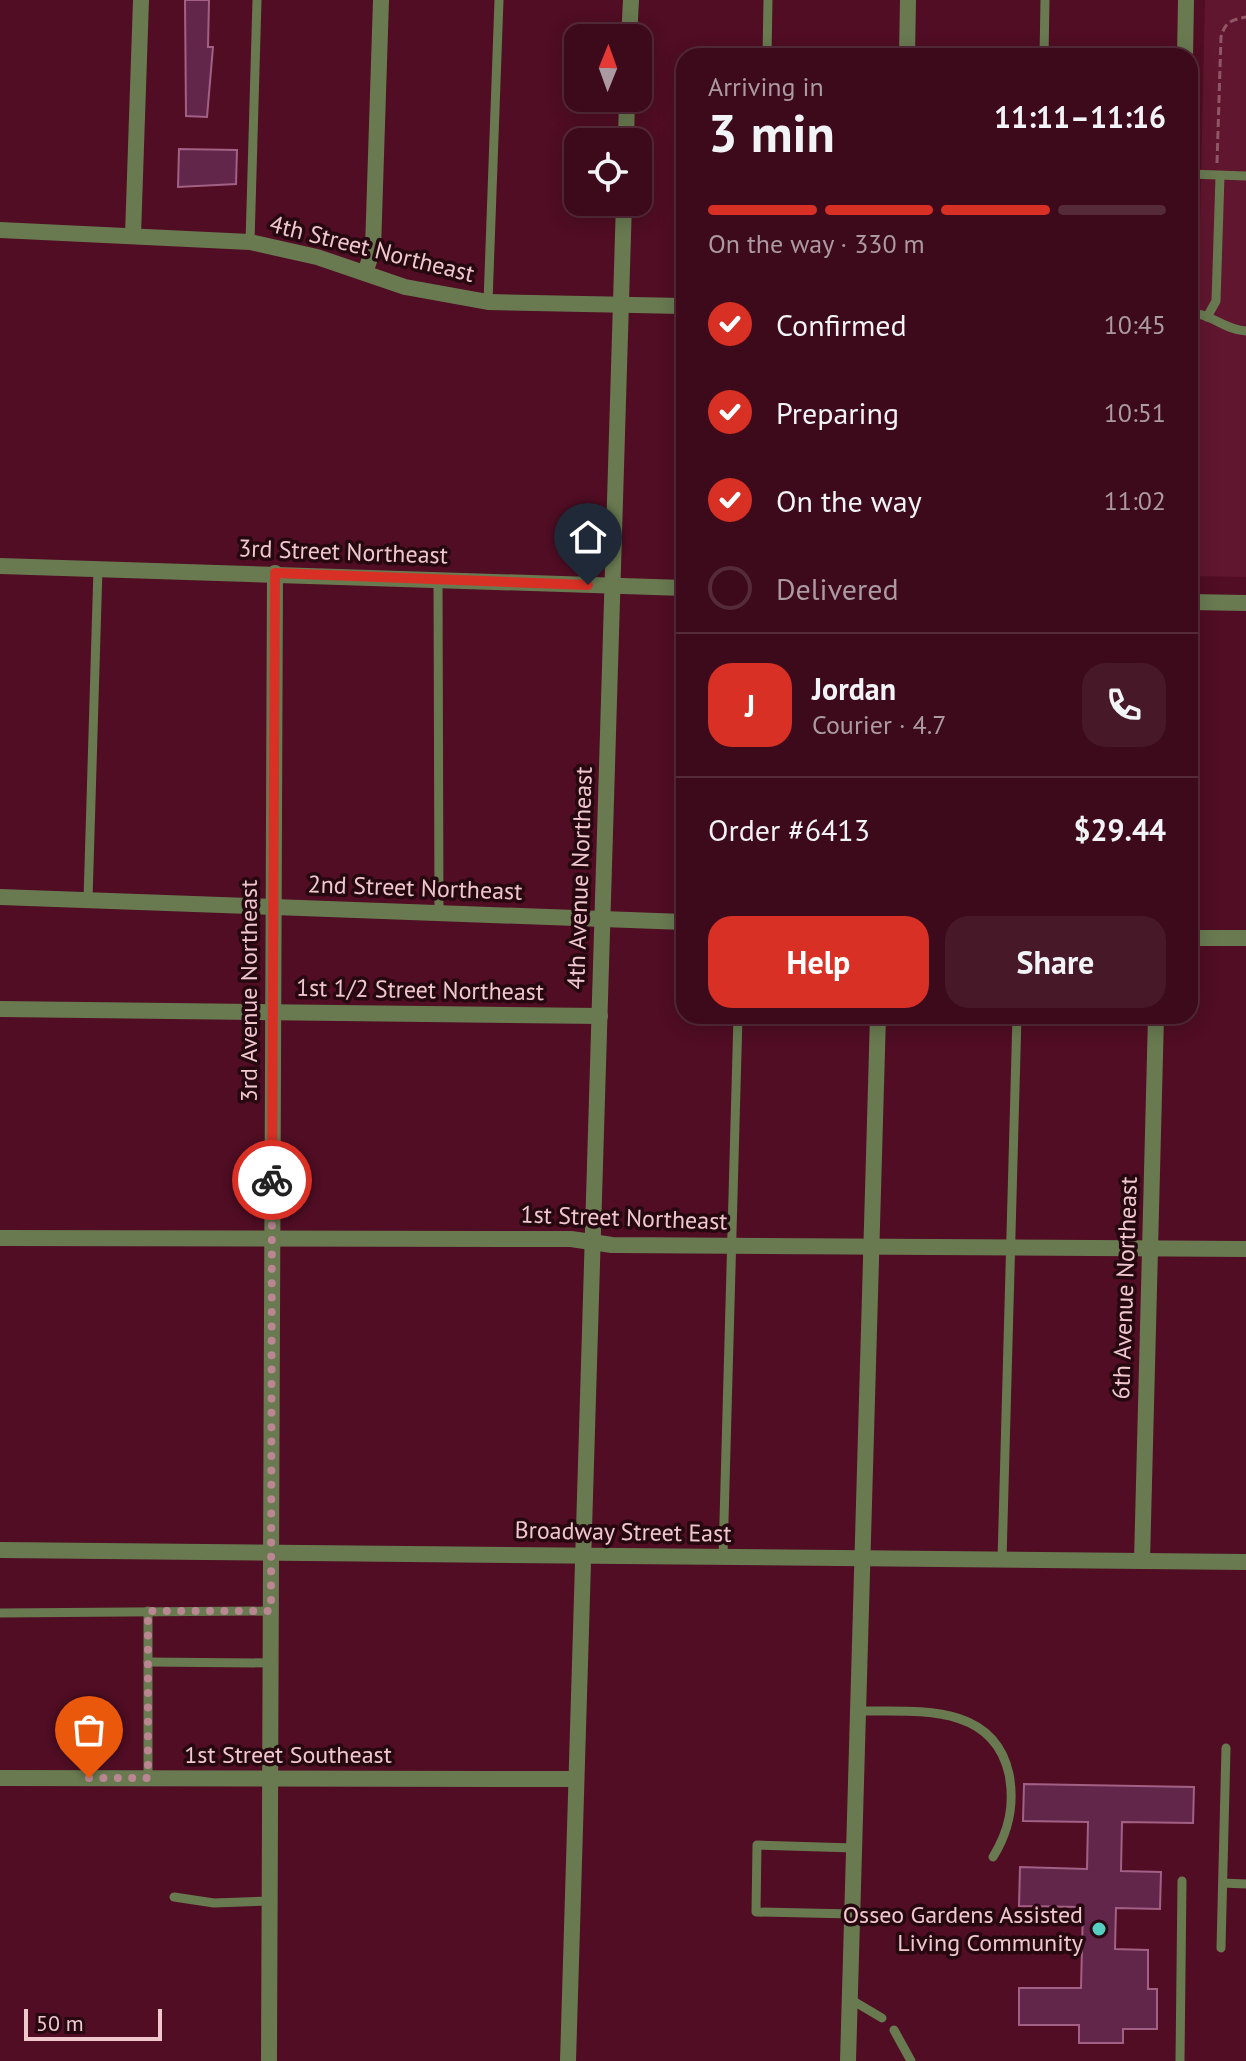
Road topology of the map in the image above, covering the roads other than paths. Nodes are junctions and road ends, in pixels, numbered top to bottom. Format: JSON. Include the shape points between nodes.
{"nodes":[{"id":1,"x":141,"y":0,"type":"edge"},
{"id":2,"x":257,"y":0,"type":"edge"},
{"id":3,"x":381,"y":0,"type":"edge"},
{"id":4,"x":499,"y":0,"type":"edge"},
{"id":5,"x":631,"y":0,"type":"edge"},
{"id":6,"x":768,"y":0,"type":"edge"},
{"id":7,"x":908,"y":0,"type":"edge"},
{"id":8,"x":1045,"y":0,"type":"edge"},
{"id":9,"x":1186,"y":0,"type":"edge"},
{"id":10,"x":630,"y":24,"type":"edge"},
{"id":11,"x":767,"y":48,"type":"edge"},
{"id":12,"x":907,"y":48,"type":"edge"},
{"id":13,"x":1044,"y":48,"type":"edge"},
{"id":14,"x":1185,"y":48,"type":"edge"},
{"id":15,"x":1198,"y":175,"type":"edge"},
{"id":16,"x":1220,"y":176,"type":"junction"},
{"id":17,"x":1246,"y":176,"type":"edge"},
{"id":18,"x":624,"y":216,"type":"edge"},
{"id":19,"x":0,"y":230,"type":"edge"},
{"id":20,"x":133,"y":235,"type":"junction"},
{"id":21,"x":250,"y":242,"type":"junction"},
{"id":22,"x":365,"y":273,"type":"junction"},
{"id":23,"x":488,"y":302,"type":"junction"},
{"id":24,"x":622,"y":305,"type":"junction"},
{"id":25,"x":676,"y":306,"type":"edge"},
{"id":26,"x":1198,"y":315,"type":"edge"},
{"id":27,"x":1207,"y":317,"type":"junction"},
{"id":28,"x":1246,"y":331,"type":"edge"},
{"id":29,"x":0,"y":566,"type":"edge"},
{"id":30,"x":98,"y":568,"type":"junction"},
{"id":31,"x":275,"y":573,"type":"junction"},
{"id":32,"x":438,"y":579,"type":"junction"},
{"id":33,"x":613,"y":586,"type":"junction"},
{"id":34,"x":676,"y":588,"type":"edge"},
{"id":35,"x":1198,"y":602,"type":"edge"},
{"id":36,"x":1246,"y":603,"type":"edge"},
{"id":37,"x":0,"y":897,"type":"edge"},
{"id":38,"x":88,"y":900,"type":"junction"},
{"id":39,"x":273,"y":907,"type":"junction"},
{"id":40,"x":439,"y":913,"type":"junction"},
{"id":41,"x":602,"y":919,"type":"junction"},
{"id":42,"x":676,"y":922,"type":"edge"},
{"id":43,"x":1198,"y":938,"type":"edge"},
{"id":44,"x":1246,"y":938,"type":"edge"},
{"id":45,"x":0,"y":1009,"type":"edge"},
{"id":46,"x":273,"y":1013,"type":"junction"},
{"id":47,"x":600,"y":1016,"type":"junction"},
{"id":48,"x":738,"y":1024,"type":"edge"},
{"id":49,"x":878,"y":1024,"type":"edge"},
{"id":50,"x":1017,"y":1024,"type":"edge"},
{"id":51,"x":1156,"y":1024,"type":"edge"},
{"id":52,"x":0,"y":1238,"type":"edge"},
{"id":53,"x":272,"y":1238,"type":"junction"},
{"id":54,"x":593,"y":1242,"type":"junction"},
{"id":55,"x":730,"y":1246,"type":"junction"},
{"id":56,"x":871,"y":1248,"type":"junction"},
{"id":57,"x":1010,"y":1249,"type":"junction"},
{"id":58,"x":1150,"y":1249,"type":"junction"},
{"id":59,"x":1246,"y":1249,"type":"edge"},
{"id":60,"x":0,"y":1550,"type":"edge"},
{"id":61,"x":271,"y":1553,"type":"junction"},
{"id":62,"x":582,"y":1556,"type":"junction"},
{"id":63,"x":723,"y":1557,"type":"junction"},
{"id":64,"x":863,"y":1558,"type":"junction"},
{"id":65,"x":1002,"y":1560,"type":"junction"},
{"id":66,"x":1142,"y":1561,"type":"junction"},
{"id":67,"x":1246,"y":1562,"type":"edge"},
{"id":68,"x":148,"y":1611,"type":"junction"},
{"id":69,"x":271,"y":1611,"type":"junction"},
{"id":70,"x":0,"y":1613,"type":"edge"},
{"id":71,"x":148,"y":1662,"type":"junction"},
{"id":72,"x":270,"y":1663,"type":"junction"},
{"id":73,"x":859,"y":1711,"type":"junction"},
{"id":74,"x":1226,"y":1748,"type":"dead end"},
{"id":75,"x":0,"y":1778,"type":"edge"},
{"id":76,"x":148,"y":1778,"type":"junction"},
{"id":77,"x":270,"y":1779,"type":"junction"},
{"id":78,"x":576,"y":1779,"type":"junction"},
{"id":79,"x":854,"y":1848,"type":"junction"},
{"id":80,"x":993,"y":1857,"type":"dead end"},
{"id":81,"x":1182,"y":1881,"type":"dead end"},
{"id":82,"x":1223,"y":1883,"type":"junction"},
{"id":83,"x":1246,"y":1884,"type":"edge"},
{"id":84,"x":174,"y":1897,"type":"dead end"},
{"id":85,"x":270,"y":1901,"type":"junction"},
{"id":86,"x":853,"y":1914,"type":"junction"},
{"id":87,"x":1221,"y":1948,"type":"dead end"},
{"id":88,"x":850,"y":1999,"type":"junction"},
{"id":89,"x":882,"y":2018,"type":"dead end"},
{"id":90,"x":894,"y":2030,"type":"dead end"},
{"id":91,"x":269,"y":2061,"type":"edge"},
{"id":92,"x":568,"y":2061,"type":"edge"},
{"id":93,"x":848,"y":2061,"type":"edge"},
{"id":94,"x":911,"y":2061,"type":"edge"},
{"id":95,"x":1180,"y":2061,"type":"edge"}],
"edges":[{"from":1,"to":20,"type":"street"},
{"from":2,"to":21,"type":"lane"},
{"from":3,"to":22,"type":"street","via":[[373,249]]},
{"from":4,"to":23,"type":"lane"},
{"from":5,"to":10,"type":"street"},
{"from":6,"to":11,"type":"lane"},
{"from":7,"to":12,"type":"street"},
{"from":8,"to":13,"type":"lane"},
{"from":9,"to":14,"type":"street"},
{"from":15,"to":16,"type":"lane"},
{"from":16,"to":17,"type":"lane"},
{"from":16,"to":27,"type":"lane","via":[[1216,301]]},
{"from":18,"to":24,"type":"street","name":"4th Avenue Northeast"},
{"from":19,"to":20,"type":"street","name":"4th Street Northeast"},
{"from":20,"to":21,"type":"street","name":"4th Street Northeast"},
{"from":21,"to":22,"type":"street","name":"4th Street Northeast"},
{"from":22,"to":23,"type":"street","name":"4th Street Northeast","via":[[431,294]]},
{"from":23,"to":24,"type":"street","name":"4th Street Northeast"},
{"from":24,"to":25,"type":"street","name":"4th Street Northeast"},
{"from":24,"to":33,"type":"street","name":"4th Avenue Northeast"},
{"from":26,"to":27,"type":"lane"},
{"from":27,"to":28,"type":"lane","via":[[1229,330]]},
{"from":29,"to":30,"type":"street","name":"3rd Street Northeast"},
{"from":30,"to":31,"type":"street","name":"3rd Street Northeast"},
{"from":30,"to":38,"type":"lane"},
{"from":31,"to":32,"type":"street","name":"3rd Street Northeast"},
{"from":31,"to":39,"type":"street","name":"3rd Avenue Northeast"},
{"from":32,"to":33,"type":"street","name":"3rd Street Northeast"},
{"from":32,"to":40,"type":"lane"},
{"from":33,"to":34,"type":"street","name":"3rd Street Northeast"},
{"from":33,"to":41,"type":"street","name":"4th Avenue Northeast"},
{"from":35,"to":36,"type":"street"},
{"from":37,"to":38,"type":"street","name":"2nd Street Northeast"},
{"from":38,"to":39,"type":"street","name":"2nd Street Northeast"},
{"from":39,"to":40,"type":"street","name":"2nd Street Northeast"},
{"from":39,"to":46,"type":"street","name":"3rd Avenue Northeast"},
{"from":40,"to":41,"type":"street","name":"2nd Street Northeast"},
{"from":41,"to":42,"type":"street","name":"2nd Street Northeast"},
{"from":41,"to":47,"type":"street","name":"4th Avenue Northeast"},
{"from":43,"to":44,"type":"street"},
{"from":45,"to":46,"type":"street","name":"1st 1/2 Street Northeast"},
{"from":46,"to":47,"type":"street","name":"1st 1/2 Street Northeast"},
{"from":46,"to":53,"type":"street","name":"3rd Avenue Northeast"},
{"from":47,"to":54,"type":"street","name":"4th Avenue Northeast"},
{"from":48,"to":55,"type":"lane"},
{"from":49,"to":56,"type":"street"},
{"from":50,"to":57,"type":"lane"},
{"from":51,"to":58,"type":"street","name":"6th Avenue Northeast"},
{"from":52,"to":53,"type":"street","name":"1st Street Northeast"},
{"from":53,"to":54,"type":"street","name":"1st Street Northeast"},
{"from":53,"to":61,"type":"street","name":"3rd Avenue Northeast"},
{"from":54,"to":55,"type":"street","name":"1st Street Northeast"},
{"from":54,"to":62,"type":"street","name":"4th Avenue Northeast"},
{"from":55,"to":56,"type":"street","name":"1st Street Northeast"},
{"from":55,"to":63,"type":"lane"},
{"from":56,"to":57,"type":"street","name":"1st Street Northeast"},
{"from":56,"to":64,"type":"street"},
{"from":57,"to":58,"type":"street","name":"1st Street Northeast"},
{"from":57,"to":65,"type":"lane"},
{"from":58,"to":59,"type":"street","name":"1st Street Northeast"},
{"from":58,"to":66,"type":"street","name":"6th Avenue Northeast"},
{"from":60,"to":61,"type":"street","name":"Broadway Street East"},
{"from":61,"to":62,"type":"street","name":"Broadway Street East"},
{"from":61,"to":69,"type":"street","name":"3rd Avenue Northeast"},
{"from":62,"to":63,"type":"street","name":"Broadway Street East"},
{"from":62,"to":78,"type":"street","name":"4th Avenue Northeast"},
{"from":63,"to":64,"type":"street","name":"Broadway Street East"},
{"from":64,"to":65,"type":"street","name":"Broadway Street East"},
{"from":64,"to":73,"type":"street"},
{"from":65,"to":66,"type":"street","name":"Broadway Street East"},
{"from":66,"to":67,"type":"street","name":"Broadway Street East"},
{"from":68,"to":69,"type":"lane"},
{"from":68,"to":70,"type":"lane"},
{"from":68,"to":71,"type":"lane"},
{"from":69,"to":72,"type":"street","name":"3rd Avenue Northeast"},
{"from":71,"to":72,"type":"lane"},
{"from":71,"to":76,"type":"lane"},
{"from":72,"to":77,"type":"street","name":"3rd Avenue Northeast"},
{"from":73,"to":79,"type":"street"},
{"from":73,"to":80,"type":"lane","via":[[939,1713],[964,1719],[989,1735],[1004,1755],[1011,1784],[1011,1821]]},
{"from":74,"to":82,"type":"lane"},
{"from":75,"to":76,"type":"street","name":"1st Street Southeast"},
{"from":76,"to":77,"type":"street","name":"1st Street Southeast"},
{"from":77,"to":78,"type":"street","name":"1st Street Southeast"},
{"from":77,"to":85,"type":"street","name":"3rd Avenue Northeast"},
{"from":78,"to":92,"type":"street","name":"4th Avenue Northeast"},
{"from":79,"to":86,"type":"street"},
{"from":79,"to":86,"type":"lane","via":[[757,1845],[756,1912]]},
{"from":81,"to":95,"type":"lane"},
{"from":82,"to":83,"type":"lane"},
{"from":82,"to":87,"type":"lane"},
{"from":84,"to":85,"type":"lane","via":[[214,1903]]},
{"from":85,"to":91,"type":"street","name":"3rd Avenue Northeast"},
{"from":86,"to":88,"type":"street"},
{"from":88,"to":89,"type":"lane"},
{"from":88,"to":93,"type":"street"},
{"from":90,"to":94,"type":"lane"}]}
